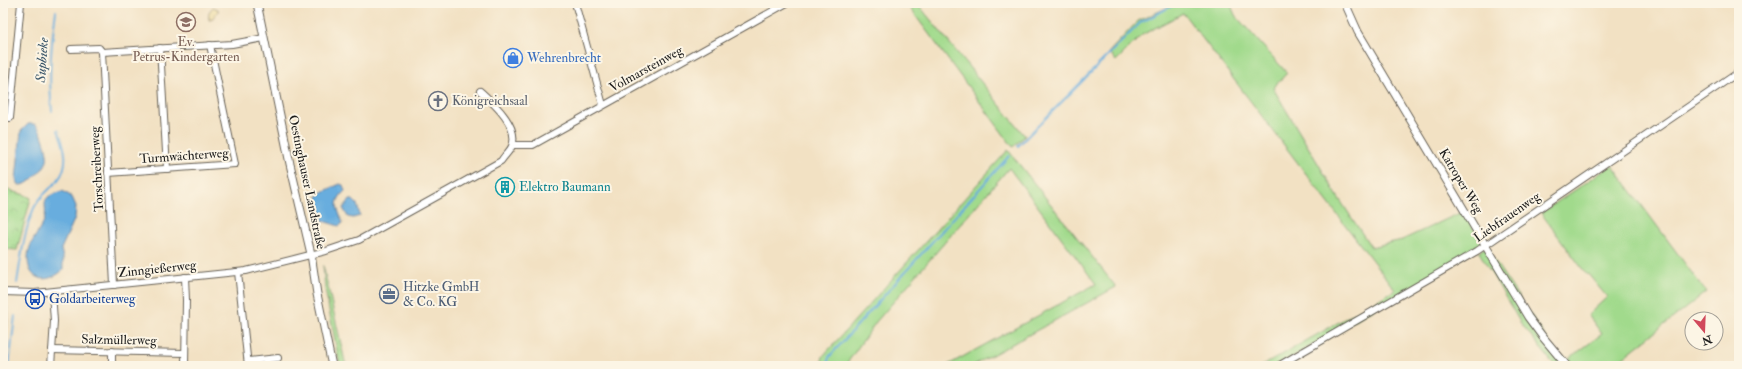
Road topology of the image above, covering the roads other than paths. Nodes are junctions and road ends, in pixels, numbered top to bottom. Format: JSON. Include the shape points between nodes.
{"nodes":[{"id":1,"x":21,"y":3,"type":"edge"},
{"id":2,"x":257,"y":3,"type":"edge"},
{"id":3,"x":575,"y":3,"type":"edge"},
{"id":4,"x":787,"y":3,"type":"edge"},
{"id":5,"x":1345,"y":3,"type":"edge"},
{"id":6,"x":264,"y":38,"type":"junction"},
{"id":7,"x":210,"y":45,"type":"junction"},
{"id":8,"x":160,"y":48,"type":"junction"},
{"id":9,"x":70,"y":49,"type":"dead end"},
{"id":10,"x":102,"y":52,"type":"junction"},
{"id":11,"x":1739,"y":72,"type":"edge"},
{"id":12,"x":480,"y":91,"type":"dead end"},
{"id":13,"x":603,"y":105,"type":"junction"},
{"id":14,"x":6,"y":117,"type":"edge"},
{"id":15,"x":513,"y":145,"type":"junction"},
{"id":16,"x":167,"y":169,"type":"junction"},
{"id":17,"x":108,"y":173,"type":"junction"},
{"id":18,"x":1486,"y":244,"type":"junction"},
{"id":19,"x":311,"y":254,"type":"junction"},
{"id":20,"x":238,"y":272,"type":"junction"},
{"id":21,"x":184,"y":277,"type":"junction"},
{"id":22,"x":114,"y":285,"type":"junction"},
{"id":23,"x":3,"y":292,"type":"edge"},
{"id":24,"x":52,"y":292,"type":"junction"},
{"id":25,"x":52,"y":350,"type":"junction"},
{"id":26,"x":112,"y":351,"type":"junction"},
{"id":27,"x":186,"y":353,"type":"junction"},
{"id":28,"x":278,"y":358,"type":"dead end"},
{"id":29,"x":248,"y":364,"type":"edge"},
{"id":30,"x":51,"y":366,"type":"edge"},
{"id":31,"x":112,"y":366,"type":"edge"},
{"id":32,"x":185,"y":366,"type":"edge"},
{"id":33,"x":332,"y":366,"type":"edge"},
{"id":34,"x":1278,"y":366,"type":"edge"},
{"id":35,"x":1567,"y":366,"type":"edge"}],
"edges":[{"from":1,"to":14,"type":"street"},
{"from":2,"to":6,"type":"street","name":"Oestinghauser Landstraße"},
{"from":3,"to":13,"type":"street"},
{"from":4,"to":13,"type":"street","name":"Volmarsteinweg"},
{"from":5,"to":18,"type":"street","name":"Katroper Weg","via":[[1358,32]]},
{"from":6,"to":7,"type":"street"},
{"from":6,"to":19,"type":"street","name":"Oestinghauser Landstraße"},
{"from":7,"to":8,"type":"street"},
{"from":7,"to":16,"type":"street","name":"Turmwächterweg","via":[[235,164]]},
{"from":8,"to":10,"type":"street"},
{"from":8,"to":16,"type":"street"},
{"from":9,"to":10,"type":"street","via":[[99,48]]},
{"from":10,"to":17,"type":"street","name":"Torschreiberweg"},
{"from":11,"to":18,"type":"street","name":"Liebfrauenweg"},
{"from":12,"to":15,"type":"street","via":[[498,108],[512,130]]},
{"from":13,"to":15,"type":"street","name":"Volmarsteinweg","via":[[533,145]]},
{"from":15,"to":19,"type":"street","via":[[501,161],[359,240]]},
{"from":16,"to":17,"type":"street","name":"Turmwächterweg"},
{"from":17,"to":22,"type":"street","name":"Torschreiberweg"},
{"from":18,"to":34,"type":"street","name":"Liebfrauenweg"},
{"from":18,"to":35,"type":"street","name":"Katroper Weg","via":[[1528,317]]},
{"from":19,"to":20,"type":"street","name":"Zinngießerweg"},
{"from":19,"to":33,"type":"street","name":"Oestinghauser Landstraße"},
{"from":20,"to":21,"type":"street","name":"Zinngießerweg"},
{"from":20,"to":29,"type":"street"},
{"from":21,"to":22,"type":"street","name":"Zinngießerweg"},
{"from":21,"to":27,"type":"street"},
{"from":22,"to":24,"type":"street","name":"Zinngießerweg"},
{"from":23,"to":24,"type":"street","name":"Zinngießerweg"},
{"from":24,"to":25,"type":"street"},
{"from":25,"to":26,"type":"street","name":"Salzmüllerweg"},
{"from":25,"to":30,"type":"street"},
{"from":26,"to":27,"type":"street","name":"Salzmüllerweg"},
{"from":26,"to":31,"type":"street"},
{"from":27,"to":32,"type":"street"},
{"from":28,"to":29,"type":"street"}]}
